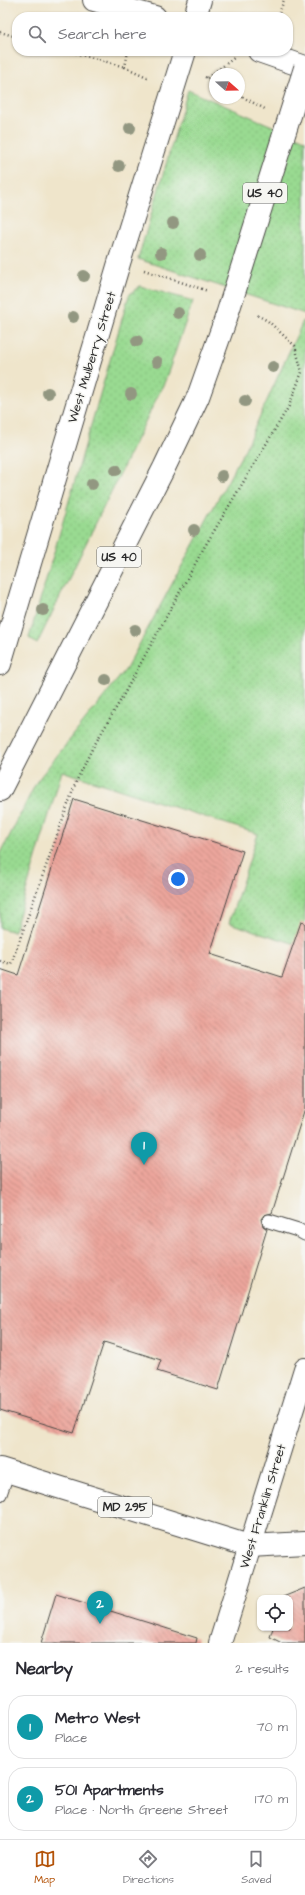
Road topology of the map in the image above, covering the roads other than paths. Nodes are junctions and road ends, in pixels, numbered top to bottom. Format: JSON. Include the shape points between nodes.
{"nodes":[{"id":1,"x":94,"y":0,"type":"edge"},
{"id":2,"x":200,"y":0,"type":"edge"},
{"id":3,"x":137,"y":12,"type":"edge"},
{"id":4,"x":196,"y":12,"type":"edge"},
{"id":5,"x":183,"y":56,"type":"edge"},
{"id":6,"x":273,"y":56,"type":"edge"},
{"id":7,"x":305,"y":67,"type":"edge"},
{"id":8,"x":0,"y":664,"type":"edge"},
{"id":9,"x":0,"y":790,"type":"edge"},
{"id":10,"x":269,"y":1221,"type":"dead end"},
{"id":11,"x":305,"y":1234,"type":"edge"},
{"id":12,"x":305,"y":1369,"type":"edge"},
{"id":13,"x":4,"y":1470,"type":"edge"},
{"id":14,"x":0,"y":1494,"type":"edge"},
{"id":15,"x":305,"y":1543,"type":"edge"},
{"id":16,"x":249,"y":1546,"type":"junction"},
{"id":17,"x":220,"y":1643,"type":"edge"}],
"edges":[{"from":1,"to":3,"type":"main road"},
{"from":2,"to":4,"type":"main road"},
{"from":5,"to":8,"type":"main road","name":"West Mulberry Street"},
{"from":6,"to":7,"type":"main road"},
{"from":7,"to":9,"type":"main road","number":"US 40","bridge":true,"via":[[226,318],[198,397]]},
{"from":10,"to":11,"type":"lane"},
{"from":12,"to":16,"type":"main road","name":"West Franklin Street"},
{"from":13,"to":14,"type":"lane"},
{"from":13,"to":16,"type":"main road","number":"MD 295"},
{"from":15,"to":16,"type":"main road"},
{"from":16,"to":17,"type":"main road","name":"West Franklin Street"}]}
